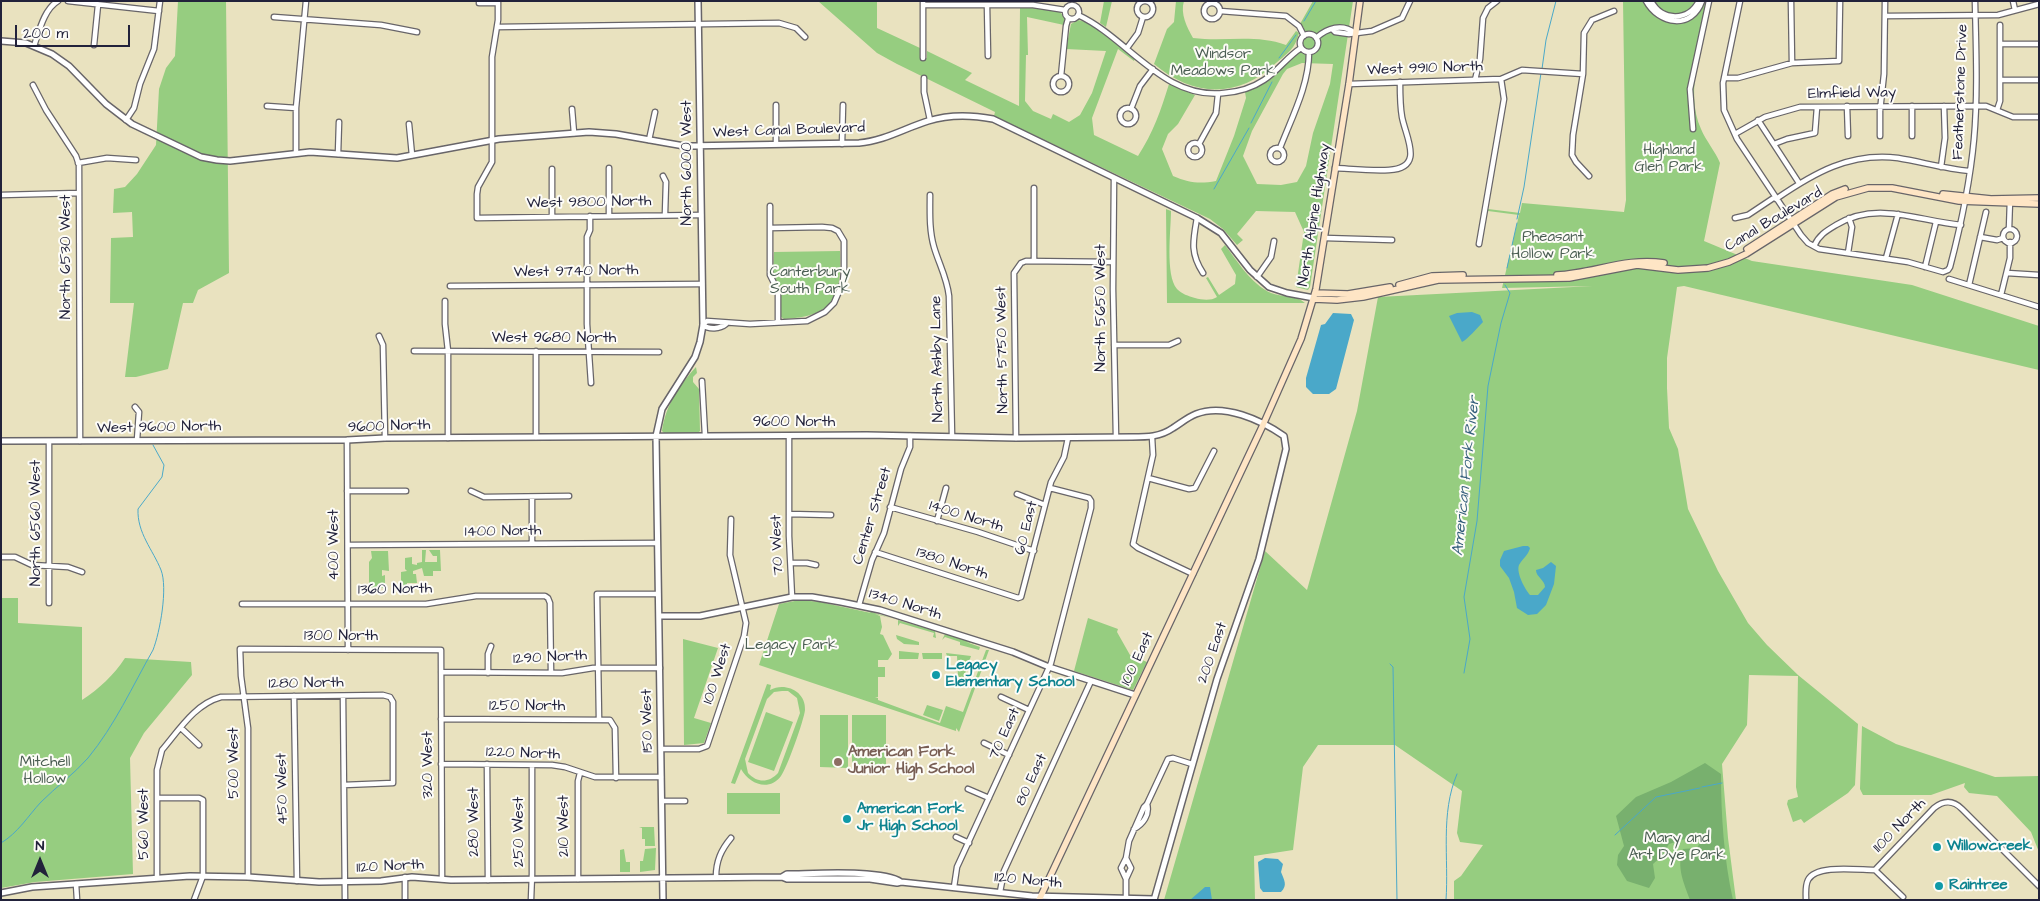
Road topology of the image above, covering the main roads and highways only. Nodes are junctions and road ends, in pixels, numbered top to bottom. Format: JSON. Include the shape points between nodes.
{"nodes":[{"id":1,"x":1360,"y":1,"type":"edge"},
{"id":2,"x":2039,"y":198,"type":"edge"},
{"id":3,"x":2010,"y":201,"type":"junction"},
{"id":4,"x":2039,"y":204,"type":"edge"},
{"id":5,"x":1314,"y":297,"type":"junction"},
{"id":6,"x":1262,"y":427,"type":"joint"},
{"id":7,"x":1040,"y":898,"type":"edge"}],
"edges":[{"from":1,"to":5,"type":"main road","name":"North Alpine Highway"},
{"from":2,"to":3,"type":"main road","name":"Canal Boulevard"},
{"from":3,"to":4,"type":"main road","name":"Canal Boulevard"},
{"from":3,"to":5,"type":"main road","name":"Canal Boulevard","via":[[1868,188],[1836,196],[1740,254],[1708,265],[1681,267],[1634,261],[1572,274],[1441,275],[1360,293]]},
{"from":5,"to":6,"type":"main road","name":"North Alpine Highway","via":[[1296,352]]},
{"from":6,"to":7,"type":"main road","name":"100 East"}]}
